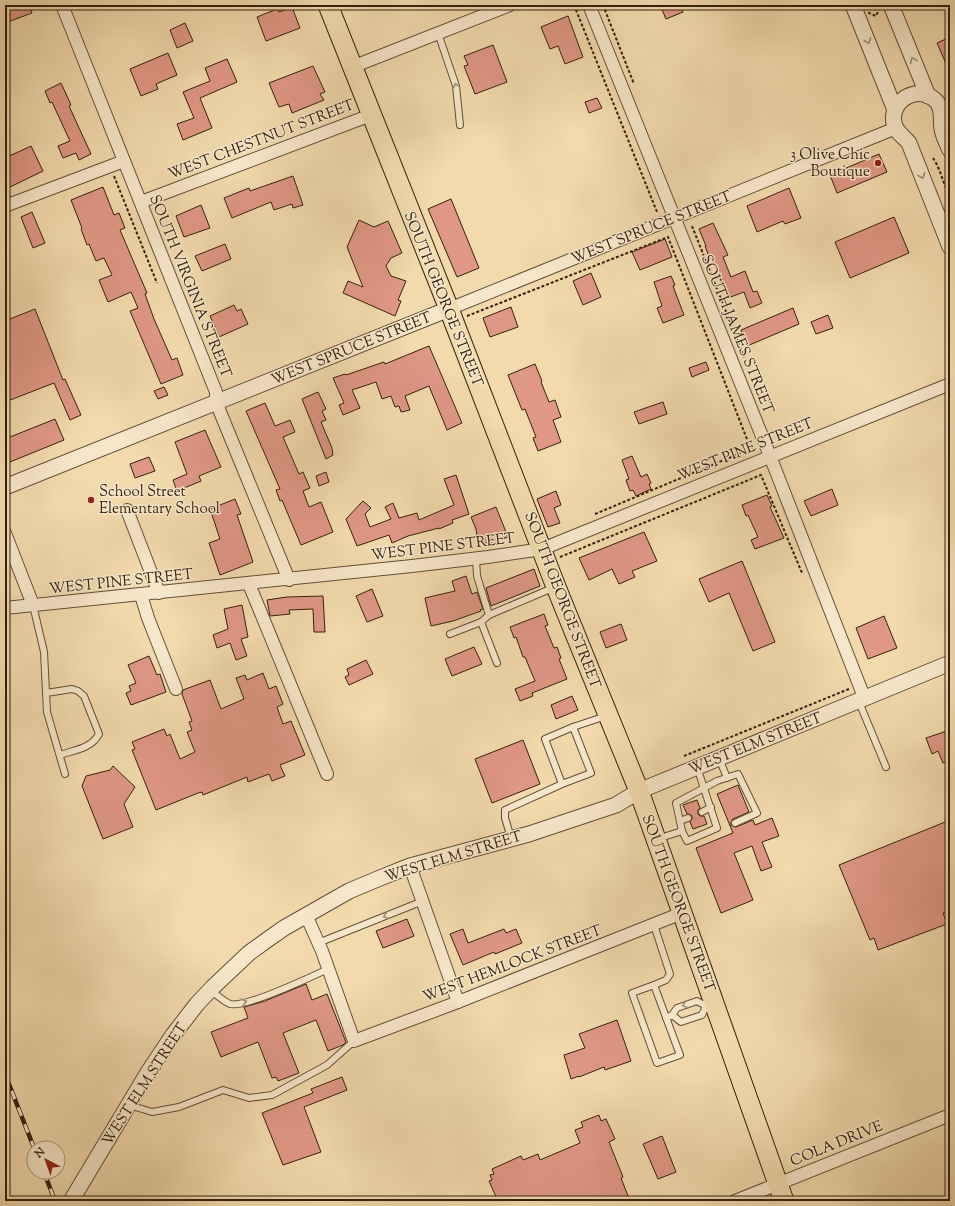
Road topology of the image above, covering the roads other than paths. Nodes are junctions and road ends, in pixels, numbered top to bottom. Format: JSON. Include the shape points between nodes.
{"nodes":[{"id":1,"x":62,"y":5,"type":"edge"},
{"id":2,"x":328,"y":5,"type":"edge"},
{"id":3,"x":510,"y":5,"type":"edge"},
{"id":4,"x":589,"y":5,"type":"edge"},
{"id":5,"x":853,"y":5,"type":"edge"},
{"id":6,"x":891,"y":5,"type":"edge"},
{"id":7,"x":438,"y":33,"type":"junction"},
{"id":8,"x":352,"y":67,"type":"junction"},
{"id":9,"x":928,"y":96,"type":"junction"},
{"id":10,"x":946,"y":109,"type":"edge"},
{"id":11,"x":895,"y":110,"type":"junction"},
{"id":12,"x":371,"y":115,"type":"junction"},
{"id":13,"x":460,"y":125,"type":"dead end"},
{"id":14,"x":896,"y":128,"type":"junction"},
{"id":15,"x":945,"y":153,"type":"edge"},
{"id":16,"x":124,"y":161,"type":"junction"},
{"id":17,"x":141,"y":202,"type":"junction"},
{"id":18,"x":5,"y":206,"type":"edge"},
{"id":19,"x":674,"y":217,"type":"junction"},
{"id":20,"x":950,"y":247,"type":"edge"},
{"id":21,"x":457,"y":313,"type":"junction"},
{"id":22,"x":950,"y":384,"type":"edge"},
{"id":23,"x":216,"y":402,"type":"junction"},
{"id":24,"x":770,"y":456,"type":"junction"},
{"id":25,"x":5,"y":486,"type":"edge"},
{"id":26,"x":128,"y":510,"type":"dead end"},
{"id":27,"x":5,"y":533,"type":"edge"},
{"id":28,"x":549,"y":554,"type":"junction"},
{"id":29,"x":476,"y":559,"type":"junction"},
{"id":30,"x":289,"y":580,"type":"junction"},
{"id":31,"x":249,"y":584,"type":"junction"},
{"id":32,"x":556,"y":587,"type":"junction"},
{"id":33,"x":159,"y":593,"type":"junction"},
{"id":34,"x":141,"y":595,"type":"junction"},
{"id":35,"x":33,"y":605,"type":"junction"},
{"id":36,"x":5,"y":608,"type":"edge"},
{"id":37,"x":489,"y":615,"type":"junction"},
{"id":38,"x":481,"y":622,"type":"junction"},
{"id":39,"x":450,"y":634,"type":"dead end"},
{"id":40,"x":497,"y":663,"type":"dead end"},
{"id":41,"x":950,"y":663,"type":"edge"},
{"id":42,"x":176,"y":689,"type":"dead end"},
{"id":43,"x":46,"y":693,"type":"junction"},
{"id":44,"x":857,"y":695,"type":"junction"},
{"id":45,"x":608,"y":716,"type":"junction"},
{"id":46,"x":573,"y":727,"type":"junction"},
{"id":47,"x":60,"y":755,"type":"junction"},
{"id":48,"x":719,"y":758,"type":"junction"},
{"id":49,"x":697,"y":767,"type":"junction"},
{"id":50,"x":886,"y":767,"type":"dead end"},
{"id":51,"x":65,"y":774,"type":"dead end"},
{"id":52,"x":326,"y":774,"type":"dead end"},
{"id":53,"x":727,"y":778,"type":"junction"},
{"id":54,"x":562,"y":784,"type":"junction"},
{"id":55,"x":705,"y":788,"type":"junction"},
{"id":56,"x":639,"y":791,"type":"junction"},
{"id":57,"x":711,"y":807,"type":"junction"},
{"id":58,"x":702,"y":812,"type":"dead end"},
{"id":59,"x":688,"y":818,"type":"dead end"},
{"id":60,"x":680,"y":822,"type":"junction"},
{"id":61,"x":735,"y":823,"type":"dead end"},
{"id":62,"x":682,"y":830,"type":"junction"},
{"id":63,"x":511,"y":838,"type":"junction"},
{"id":64,"x":656,"y":839,"type":"junction"},
{"id":65,"x":410,"y":866,"type":"junction"},
{"id":66,"x":423,"y":901,"type":"junction"},
{"id":67,"x":682,"y":913,"type":"junction"},
{"id":68,"x":306,"y":915,"type":"junction"},
{"id":69,"x":654,"y":925,"type":"junction"},
{"id":70,"x":318,"y":943,"type":"junction"},
{"id":71,"x":328,"y":969,"type":"junction"},
{"id":72,"x":654,"y":985,"type":"junction"},
{"id":73,"x":210,"y":990,"type":"junction"},
{"id":74,"x":458,"y":1002,"type":"junction"},
{"id":75,"x":710,"y":1004,"type":"junction"},
{"id":76,"x":669,"y":1016,"type":"junction"},
{"id":77,"x":354,"y":1041,"type":"junction"},
{"id":78,"x":129,"y":1105,"type":"junction"},
{"id":79,"x":950,"y":1115,"type":"edge"},
{"id":80,"x":781,"y":1192,"type":"edge"},
{"id":81,"x":71,"y":1201,"type":"edge"},
{"id":82,"x":735,"y":1201,"type":"edge"}],
"edges":[{"from":1,"to":16,"type":"street","name":"SOUTH VIRGINIA STREET"},
{"from":2,"to":8,"type":"main road","name":"SOUTH GEORGE STREET"},
{"from":3,"to":7,"type":"street"},
{"from":4,"to":19,"type":"street","name":"SOUTH JAMES STREET"},
{"from":5,"to":11,"type":"street","one_way":true},
{"from":9,"to":6,"type":"street","one_way":true},
{"from":7,"to":8,"type":"street"},
{"from":13,"to":7,"type":"lane","one_way":true,"via":[[456,86]]},
{"from":8,"to":12,"type":"main road","name":"SOUTH GEORGE STREET"},
{"from":9,"to":10,"type":"street"},
{"from":9,"to":11,"type":"street","via":[[907,96],[900,101]]},
{"from":10,"to":15,"type":"street","via":[[942,131]]},
{"from":11,"to":14,"type":"street"},
{"from":12,"to":17,"type":"street","name":"WEST CHESTNUT STREET"},
{"from":12,"to":21,"type":"main road","name":"SOUTH GEORGE STREET"},
{"from":14,"to":19,"type":"street","name":"WEST SPRUCE STREET"},
{"from":14,"to":20,"type":"street","one_way":true,"via":[[909,143]]},
{"from":16,"to":17,"type":"street","name":"SOUTH VIRGINIA STREET"},
{"from":16,"to":18,"type":"street"},
{"from":17,"to":23,"type":"street","name":"SOUTH VIRGINIA STREET","via":[[216,392]]},
{"from":19,"to":21,"type":"street","name":"WEST SPRUCE STREET"},
{"from":19,"to":24,"type":"street","name":"SOUTH JAMES STREET"},
{"from":21,"to":23,"type":"street","name":"WEST SPRUCE STREET"},
{"from":21,"to":28,"type":"main road","name":"SOUTH GEORGE STREET"},
{"from":22,"to":24,"type":"street","name":"WEST PINE STREET"},
{"from":23,"to":25,"type":"street","name":"WEST SPRUCE STREET"},
{"from":23,"to":30,"type":"street","name":"SOUTH VIRGINIA STREET"},
{"from":24,"to":28,"type":"street","name":"WEST PINE STREET"},
{"from":24,"to":44,"type":"street","name":"SOUTH JAMES STREET"},
{"from":26,"to":33,"type":"street"},
{"from":27,"to":35,"type":"street"},
{"from":28,"to":29,"type":"street","name":"WEST PINE STREET"},
{"from":28,"to":32,"type":"main road","name":"SOUTH GEORGE STREET"},
{"from":29,"to":30,"type":"street","name":"WEST PINE STREET"},
{"from":29,"to":37,"type":"lane"},
{"from":30,"to":31,"type":"street","name":"WEST PINE STREET"},
{"from":31,"to":33,"type":"street","name":"WEST PINE STREET"},
{"from":31,"to":52,"type":"street"},
{"from":32,"to":37,"type":"lane"},
{"from":32,"to":45,"type":"main road","name":"SOUTH GEORGE STREET"},
{"from":33,"to":34,"type":"street","name":"WEST PINE STREET"},
{"from":34,"to":35,"type":"street","name":"WEST PINE STREET"},
{"from":34,"to":42,"type":"street"},
{"from":35,"to":36,"type":"street","name":"WEST PINE STREET"},
{"from":35,"to":43,"type":"lane","via":[[44,652]]},
{"from":37,"to":38,"type":"lane"},
{"from":38,"to":39,"type":"lane"},
{"from":38,"to":40,"type":"lane"},
{"from":41,"to":44,"type":"street","name":"WEST ELM STREET"},
{"from":43,"to":47,"type":"lane","via":[[47,712]]},
{"from":43,"to":47,"type":"lane","via":[[72,689],[78,691],[84,696],[99,734],[88,746]]},
{"from":44,"to":48,"type":"street","name":"WEST ELM STREET"},
{"from":44,"to":50,"type":"lane"},
{"from":45,"to":46,"type":"lane"},
{"from":45,"to":56,"type":"main road","name":"SOUTH GEORGE STREET"},
{"from":46,"to":54,"type":"lane","via":[[545,740]]},
{"from":46,"to":54,"type":"lane","via":[[591,773]]},
{"from":47,"to":51,"type":"lane"},
{"from":48,"to":49,"type":"street","name":"WEST ELM STREET"},
{"from":48,"to":53,"type":"lane"},
{"from":49,"to":55,"type":"lane"},
{"from":49,"to":56,"type":"street","name":"WEST ELM STREET"},
{"from":53,"to":55,"type":"lane"},
{"from":53,"to":61,"type":"lane","via":[[738,774],[757,813]]},
{"from":54,"to":63,"type":"lane","via":[[505,810]]},
{"from":55,"to":57,"type":"lane"},
{"from":55,"to":60,"type":"lane","via":[[676,803]]},
{"from":56,"to":63,"type":"street","name":"WEST ELM STREET","via":[[616,805]]},
{"from":56,"to":64,"type":"main road","name":"SOUTH GEORGE STREET"},
{"from":57,"to":58,"type":"lane"},
{"from":57,"to":62,"type":"lane","via":[[717,828],[687,841]]},
{"from":59,"to":60,"type":"lane"},
{"from":60,"to":62,"type":"lane"},
{"from":62,"to":64,"type":"lane"},
{"from":63,"to":65,"type":"street","name":"WEST ELM STREET"},
{"from":64,"to":67,"type":"main road","name":"SOUTH GEORGE STREET"},
{"from":65,"to":66,"type":"street"},
{"from":65,"to":68,"type":"street","name":"WEST ELM STREET","via":[[349,891]]},
{"from":66,"to":70,"type":"lane","one_way":true},
{"from":66,"to":74,"type":"street"},
{"from":67,"to":69,"type":"street","name":"WEST HEMLOCK STREET"},
{"from":67,"to":75,"type":"main road","name":"SOUTH GEORGE STREET"},
{"from":68,"to":70,"type":"street"},
{"from":68,"to":73,"type":"street","name":"WEST ELM STREET","via":[[249,953]]},
{"from":69,"to":72,"type":"lane","via":[[670,974],[666,980]]},
{"from":69,"to":74,"type":"street","name":"WEST HEMLOCK STREET"},
{"from":70,"to":71,"type":"street"},
{"from":73,"to":71,"type":"lane","one_way":true,"via":[[225,1002],[237,1004],[257,999]]},
{"from":71,"to":77,"type":"street"},
{"from":72,"to":76,"type":"lane"},
{"from":72,"to":76,"type":"lane","via":[[632,993],[657,1063],[680,1055]]},
{"from":73,"to":78,"type":"street","name":"WEST ELM STREET","via":[[160,1053]]},
{"from":74,"to":77,"type":"street","name":"WEST HEMLOCK STREET"},
{"from":75,"to":76,"type":"lane","one_way":true,"via":[[698,1001],[677,1008]]},
{"from":75,"to":76,"type":"lane","via":[[702,1015],[681,1022]]},
{"from":75,"to":80,"type":"main road","name":"SOUTH GEORGE STREET"},
{"from":77,"to":78,"type":"lane","via":[[327,1065],[272,1095],[249,1098],[223,1090],[179,1107],[152,1112]]},
{"from":78,"to":81,"type":"street","name":"WEST ELM STREET"},
{"from":79,"to":80,"type":"street","name":"COLA DRIVE"},
{"from":80,"to":82,"type":"street","name":"COLA DRIVE"}]}
